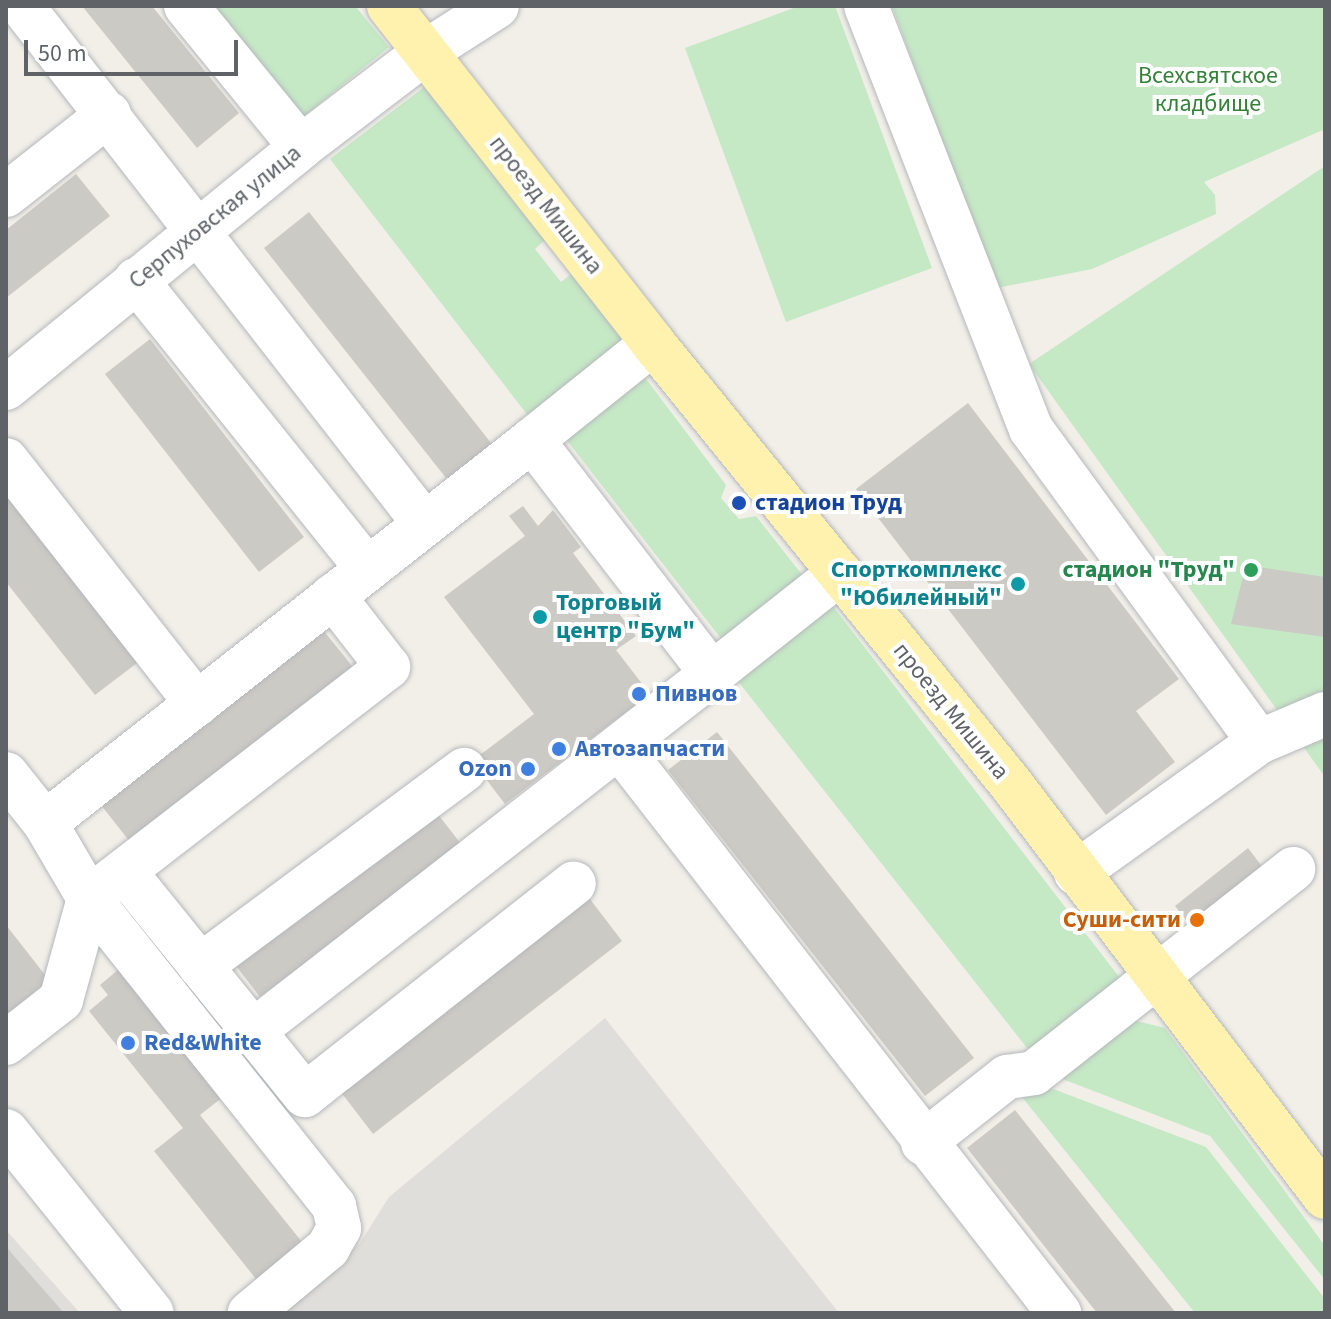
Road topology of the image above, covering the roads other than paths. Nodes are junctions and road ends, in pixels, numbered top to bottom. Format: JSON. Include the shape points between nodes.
{"nodes":[{"id":1,"x":22,"y":6,"type":"edge"},
{"id":2,"x":186,"y":6,"type":"edge"},
{"id":3,"x":389,"y":6,"type":"edge"},
{"id":4,"x":497,"y":6,"type":"edge"},
{"id":5,"x":866,"y":6,"type":"edge"},
{"id":6,"x":427,"y":51,"type":"junction"},
{"id":7,"x":109,"y":114,"type":"junction"},
{"id":8,"x":301,"y":147,"type":"junction"},
{"id":9,"x":6,"y":195,"type":"edge"},
{"id":10,"x":199,"y":230,"type":"junction"},
{"id":11,"x":136,"y":280,"type":"junction"},
{"id":12,"x":653,"y":343,"type":"junction"},
{"id":13,"x":6,"y":388,"type":"edge"},
{"id":14,"x":532,"y":440,"type":"junction"},
{"id":15,"x":6,"y":460,"type":"edge"},
{"id":16,"x":424,"y":523,"type":"junction"},
{"id":17,"x":367,"y":568,"type":"junction"},
{"id":18,"x":840,"y":573,"type":"junction"},
{"id":19,"x":333,"y":596,"type":"junction"},
{"id":20,"x":712,"y":674,"type":"junction"},
{"id":21,"x":197,"y":704,"type":"junction"},
{"id":22,"x":1325,"y":714,"type":"edge"},
{"id":23,"x":1259,"y":742,"type":"junction"},
{"id":24,"x":620,"y":748,"type":"junction"},
{"id":25,"x":464,"y":770,"type":"dead end"},
{"id":26,"x":6,"y":774,"type":"edge"},
{"id":27,"x":45,"y":823,"type":"junction"},
{"id":28,"x":1293,"y":869,"type":"dead end"},
{"id":29,"x":124,"y":871,"type":"junction"},
{"id":30,"x":1076,"y":873,"type":"junction"},
{"id":31,"x":574,"y":883,"type":"dead end"},
{"id":32,"x":89,"y":898,"type":"junction"},
{"id":33,"x":200,"y":966,"type":"junction"},
{"id":34,"x":1156,"y":974,"type":"junction"},
{"id":35,"x":252,"y":1032,"type":"junction"},
{"id":36,"x":6,"y":1043,"type":"edge"},
{"id":37,"x":305,"y":1095,"type":"junction"},
{"id":38,"x":6,"y":1131,"type":"edge"},
{"id":39,"x":923,"y":1143,"type":"junction"},
{"id":40,"x":292,"y":1153,"type":"junction"},
{"id":41,"x":1325,"y":1197,"type":"edge"},
{"id":42,"x":152,"y":1313,"type":"edge"},
{"id":43,"x":250,"y":1313,"type":"edge"},
{"id":44,"x":1059,"y":1313,"type":"edge"}],
"edges":[{"from":1,"to":7,"type":"street"},
{"from":2,"to":8,"type":"street"},
{"from":3,"to":6,"type":"main road","name":"проезд Мишина"},
{"from":4,"to":6,"type":"street","name":"Серпуховская улица"},
{"from":5,"to":23,"type":"street","via":[[1031,429]]},
{"from":6,"to":8,"type":"street","name":"Серпуховская улица"},
{"from":6,"to":12,"type":"main road","name":"проезд Мишина"},
{"from":7,"to":9,"type":"street"},
{"from":7,"to":10,"type":"street"},
{"from":8,"to":10,"type":"street","name":"Серпуховская улица"},
{"from":10,"to":11,"type":"street","name":"Серпуховская улица"},
{"from":10,"to":16,"type":"street"},
{"from":11,"to":13,"type":"street","name":"Серпуховская улица"},
{"from":11,"to":17,"type":"street"},
{"from":12,"to":14,"type":"street"},
{"from":12,"to":18,"type":"main road","name":"проезд Мишина"},
{"from":14,"to":16,"type":"street"},
{"from":14,"to":20,"type":"street"},
{"from":15,"to":21,"type":"street"},
{"from":16,"to":17,"type":"street"},
{"from":17,"to":19,"type":"street"},
{"from":18,"to":20,"type":"street"},
{"from":18,"to":30,"type":"main road","name":"проезд Мишина"},
{"from":19,"to":21,"type":"street"},
{"from":19,"to":29,"type":"street","via":[[388,667]]},
{"from":20,"to":24,"type":"street"},
{"from":21,"to":27,"type":"street"},
{"from":22,"to":23,"type":"street"},
{"from":23,"to":30,"type":"street"},
{"from":24,"to":35,"type":"street"},
{"from":24,"to":39,"type":"street"},
{"from":25,"to":33,"type":"street"},
{"from":26,"to":27,"type":"street"},
{"from":27,"to":32,"type":"street"},
{"from":28,"to":34,"type":"street"},
{"from":29,"to":32,"type":"street"},
{"from":29,"to":33,"type":"street"},
{"from":30,"to":34,"type":"main road","name":"проезд Мишина"},
{"from":31,"to":37,"type":"street"},
{"from":32,"to":36,"type":"street","via":[[61,1000]]},
{"from":32,"to":40,"type":"street"},
{"from":33,"to":35,"type":"street"},
{"from":34,"to":39,"type":"street","via":[[1034,1073],[1007,1077]]},
{"from":34,"to":41,"type":"main road","name":"проезд Мишина"},
{"from":35,"to":37,"type":"street"},
{"from":37,"to":40,"type":"street"},
{"from":38,"to":42,"type":"street"},
{"from":39,"to":44,"type":"street"},
{"from":40,"to":43,"type":"street","via":[[334,1206],[339,1228],[328,1248]]}]}
